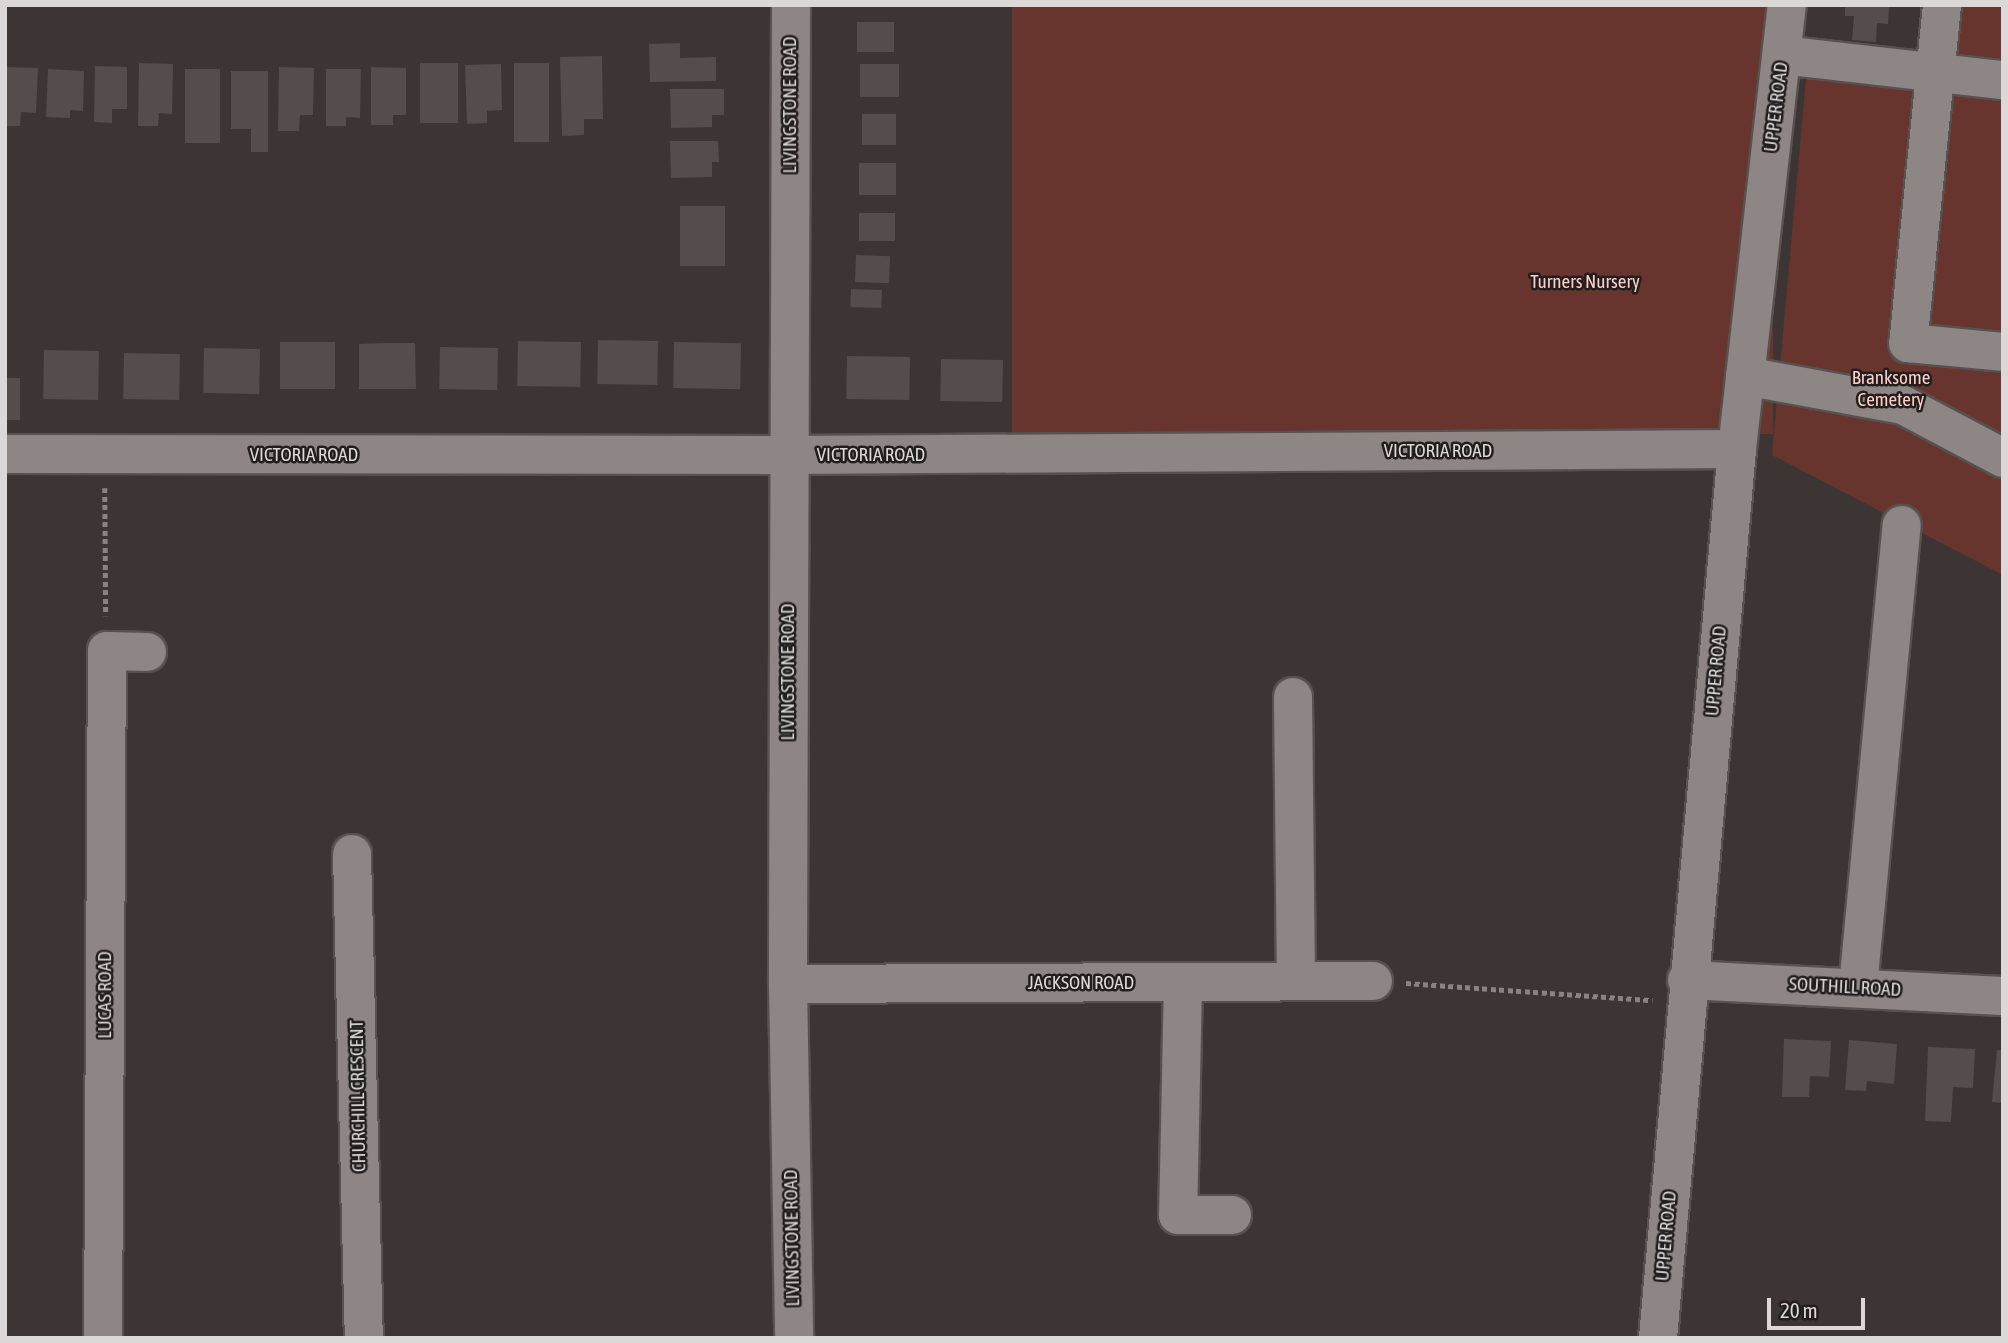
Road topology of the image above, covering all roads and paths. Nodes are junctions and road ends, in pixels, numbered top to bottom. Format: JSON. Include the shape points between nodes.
{"nodes":[{"id":1,"x":791,"y":5,"type":"edge"},
{"id":2,"x":1787,"y":5,"type":"edge"},
{"id":3,"x":1942,"y":5,"type":"edge"},
{"id":4,"x":1782,"y":55,"type":"junction"},
{"id":5,"x":1936,"y":72,"type":"junction"},
{"id":6,"x":2003,"y":80,"type":"edge"},
{"id":7,"x":2003,"y":352,"type":"edge"},
{"id":8,"x":1745,"y":376,"type":"junction"},
{"id":9,"x":1737,"y":449,"type":"junction"},
{"id":10,"x":5,"y":454,"type":"edge"},
{"id":11,"x":104,"y":454,"type":"junction"},
{"id":12,"x":788,"y":455,"type":"junction"},
{"id":13,"x":2003,"y":458,"type":"edge"},
{"id":14,"x":1902,"y":525,"type":"dead end"},
{"id":15,"x":107,"y":651,"type":"junction"},
{"id":16,"x":147,"y":652,"type":"dead end"},
{"id":17,"x":1293,"y":697,"type":"dead end"},
{"id":18,"x":352,"y":854,"type":"dead end"},
{"id":19,"x":1296,"y":981,"type":"junction"},
{"id":20,"x":1373,"y":981,"type":"joint"},
{"id":21,"x":1182,"y":982,"type":"junction"},
{"id":22,"x":788,"y":984,"type":"junction"},
{"id":23,"x":1858,"y":987,"type":"junction"},
{"id":24,"x":1687,"y":991,"type":"junction"},
{"id":25,"x":2003,"y":996,"type":"edge"},
{"id":26,"x":1232,"y":1215,"type":"dead end"},
{"id":27,"x":103,"y":1338,"type":"edge"},
{"id":28,"x":364,"y":1338,"type":"edge"},
{"id":29,"x":794,"y":1338,"type":"edge"},
{"id":30,"x":1658,"y":1338,"type":"edge"}],
"edges":[{"from":1,"to":12,"type":"street","name":"LIVINGSTONE ROAD"},
{"from":2,"to":4,"type":"street","name":"UPPER ROAD"},
{"from":3,"to":5,"type":"street"},
{"from":4,"to":5,"type":"street"},
{"from":4,"to":8,"type":"street","name":"UPPER ROAD"},
{"from":5,"to":6,"type":"street"},
{"from":5,"to":7,"type":"street","via":[[1908,343]]},
{"from":8,"to":9,"type":"street","name":"UPPER ROAD"},
{"from":8,"to":13,"type":"street","via":[[1903,405]]},
{"from":9,"to":12,"type":"street","name":"VICTORIA ROAD"},
{"from":9,"to":24,"type":"street","name":"UPPER ROAD"},
{"from":10,"to":11,"type":"street","name":"VICTORIA ROAD"},
{"from":11,"to":12,"type":"street","name":"VICTORIA ROAD"},
{"from":11,"to":15,"type":"path"},
{"from":12,"to":22,"type":"street","name":"LIVINGSTONE ROAD"},
{"from":14,"to":23,"type":"street"},
{"from":15,"to":16,"type":"street"},
{"from":15,"to":27,"type":"street","name":"LUCAS ROAD"},
{"from":17,"to":19,"type":"street"},
{"from":18,"to":28,"type":"street","name":"CHURCHILL CRESCENT"},
{"from":19,"to":20,"type":"street","name":"JACKSON ROAD"},
{"from":19,"to":21,"type":"street","name":"JACKSON ROAD"},
{"from":20,"to":24,"type":"path"},
{"from":21,"to":22,"type":"street","name":"JACKSON ROAD"},
{"from":21,"to":26,"type":"street","via":[[1178,1215]]},
{"from":22,"to":29,"type":"street","name":"LIVINGSTONE ROAD"},
{"from":23,"to":24,"type":"street","name":"SOUTHILL ROAD"},
{"from":23,"to":25,"type":"street","name":"SOUTHILL ROAD"},
{"from":24,"to":30,"type":"street","name":"UPPER ROAD"}]}
